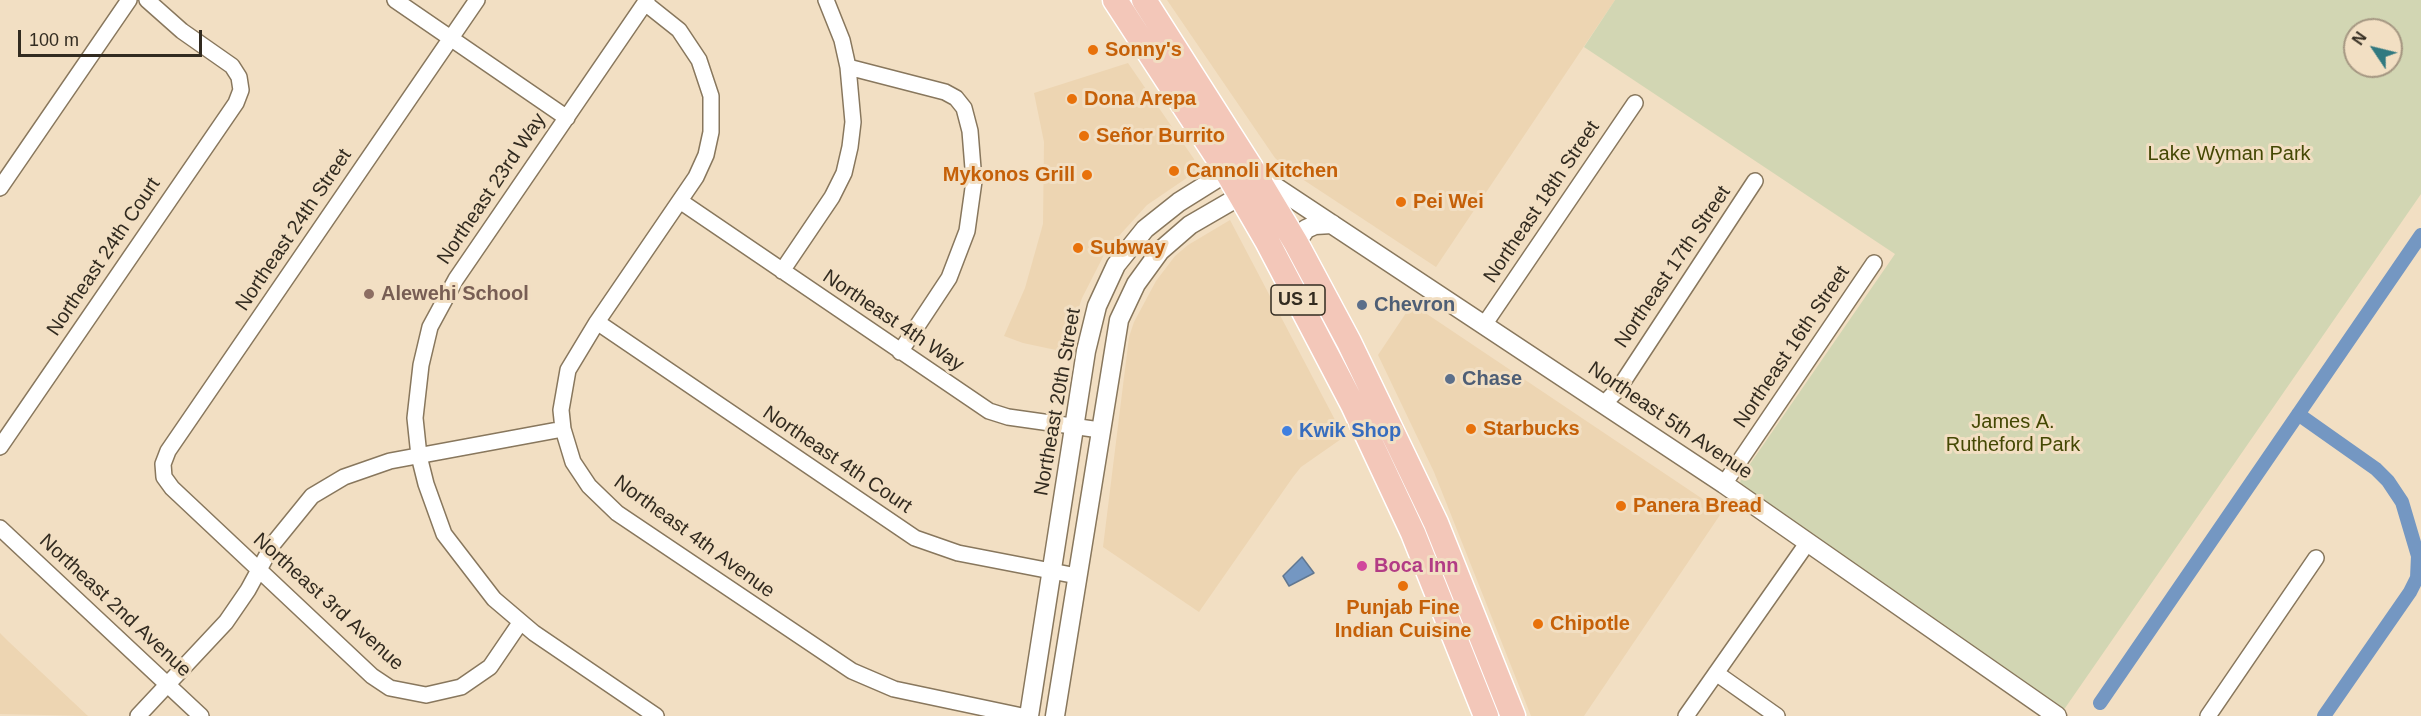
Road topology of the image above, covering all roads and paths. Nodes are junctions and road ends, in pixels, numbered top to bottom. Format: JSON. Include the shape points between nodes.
{"nodes":[{"id":1,"x":129,"y":0,"type":"edge"},
{"id":2,"x":147,"y":0,"type":"edge"},
{"id":3,"x":395,"y":0,"type":"edge"},
{"id":4,"x":477,"y":0,"type":"edge"},
{"id":5,"x":826,"y":0,"type":"edge"},
{"id":6,"x":1115,"y":0,"type":"edge"},
{"id":7,"x":1144,"y":0,"type":"edge"},
{"id":8,"x":646,"y":1,"type":"edge"},
{"id":9,"x":450,"y":38,"type":"junction"},
{"id":10,"x":848,"y":67,"type":"junction"},
{"id":11,"x":1635,"y":103,"type":"dead end"},
{"id":12,"x":567,"y":118,"type":"junction"},
{"id":13,"x":1253,"y":171,"type":"junction"},
{"id":14,"x":1227,"y":172,"type":"junction"},
{"id":15,"x":1755,"y":181,"type":"dead end"},
{"id":16,"x":0,"y":188,"type":"edge"},
{"id":17,"x":1240,"y":196,"type":"junction"},
{"id":18,"x":680,"y":201,"type":"junction"},
{"id":19,"x":1332,"y":225,"type":"junction"},
{"id":20,"x":1296,"y":243,"type":"junction"},
{"id":21,"x":1121,"y":259,"type":"junction"},
{"id":22,"x":1874,"y":263,"type":"dead end"},
{"id":23,"x":782,"y":271,"type":"junction"},
{"id":24,"x":1143,"y":274,"type":"junction"},
{"id":25,"x":597,"y":322,"type":"junction"},
{"id":26,"x":1484,"y":325,"type":"junction"},
{"id":27,"x":900,"y":352,"type":"junction"},
{"id":28,"x":1375,"y":396,"type":"junction"},
{"id":29,"x":1604,"y":404,"type":"junction"},
{"id":30,"x":1353,"y":405,"type":"junction"},
{"id":31,"x":1074,"y":426,"type":"junction"},
{"id":32,"x":563,"y":429,"type":"junction"},
{"id":33,"x":1100,"y":430,"type":"junction"},
{"id":34,"x":0,"y":447,"type":"edge"},
{"id":35,"x":419,"y":456,"type":"junction"},
{"id":36,"x":1724,"y":484,"type":"junction"},
{"id":37,"x":172,"y":488,"type":"joint"},
{"id":38,"x":1398,"y":500,"type":"junction"},
{"id":39,"x":1436,"y":523,"type":"junction"},
{"id":40,"x":0,"y":528,"type":"edge"},
{"id":41,"x":1808,"y":542,"type":"junction"},
{"id":42,"x":2316,"y":558,"type":"dead end"},
{"id":43,"x":259,"y":569,"type":"junction"},
{"id":44,"x":1052,"y":572,"type":"junction"},
{"id":45,"x":1077,"y":576,"type":"junction"},
{"id":46,"x":520,"y":623,"type":"junction"},
{"id":47,"x":1487,"y":647,"type":"junction"},
{"id":48,"x":1464,"y":656,"type":"junction"},
{"id":49,"x":1716,"y":674,"type":"junction"},
{"id":50,"x":168,"y":685,"type":"junction"},
{"id":51,"x":651,"y":715,"type":"edge"},
{"id":52,"x":138,"y":716,"type":"edge"},
{"id":53,"x":201,"y":716,"type":"edge"},
{"id":54,"x":1022,"y":716,"type":"edge"},
{"id":55,"x":1029,"y":716,"type":"edge"},
{"id":56,"x":1055,"y":716,"type":"edge"},
{"id":57,"x":1486,"y":716,"type":"edge"},
{"id":58,"x":1513,"y":716,"type":"edge"},
{"id":59,"x":1686,"y":716,"type":"edge"},
{"id":60,"x":1777,"y":716,"type":"edge"},
{"id":61,"x":2057,"y":716,"type":"edge"},
{"id":62,"x":2208,"y":716,"type":"edge"}],
"edges":[{"from":1,"to":16,"type":"street"},
{"from":2,"to":34,"type":"street","name":"Northeast 24th Court","via":[[182,31],[232,66],[241,90],[236,103]]},
{"from":3,"to":9,"type":"street"},
{"from":4,"to":9,"type":"street","name":"Northeast 24th Street"},
{"from":5,"to":10,"type":"street"},
{"from":6,"to":14,"type":"main road","number":"US 1"},
{"from":7,"to":13,"type":"main road","number":"US 1"},
{"from":8,"to":12,"type":"street","name":"Northeast 23rd Way"},
{"from":8,"to":18,"type":"street","name":"Northeast 4th Avenue","via":[[687,39],[705,73],[711,96],[711,132],[706,155]]},
{"from":9,"to":12,"type":"street"},
{"from":9,"to":37,"type":"street","name":"Northeast 24th Street","via":[[168,451],[163,464]]},
{"from":10,"to":23,"type":"street","via":[[853,122],[844,172],[832,197]]},
{"from":10,"to":27,"type":"street","via":[[945,92],[964,108],[970,131],[975,181],[967,231],[949,278]]},
{"from":11,"to":26,"type":"street","name":"Northeast 18th Street"},
{"from":12,"to":35,"type":"street","name":"Northeast 23rd Way","via":[[456,279],[430,327],[415,418]]},
{"from":13,"to":14,"type":"street"},
{"from":13,"to":17,"type":"street"},
{"from":13,"to":19,"type":"street","name":"Northeast 5th Avenue"},
{"from":13,"to":20,"type":"main road","number":"US 1"},
{"from":14,"to":17,"type":"main road","number":"US 1"},
{"from":14,"to":21,"type":"street","name":"Northeast 20th Street","via":[[1161,215]]},
{"from":15,"to":29,"type":"street","name":"Northeast 17th Street"},
{"from":17,"to":24,"type":"street","via":[[1176,237]]},
{"from":17,"to":30,"type":"main road","number":"US 1"},
{"from":18,"to":23,"type":"street","name":"Northeast 4th Way"},
{"from":18,"to":25,"type":"street","name":"Northeast 4th Avenue"},
{"from":19,"to":20,"type":"street","via":[[1306,229]]},
{"from":19,"to":26,"type":"street","name":"Northeast 5th Avenue"},
{"from":20,"to":28,"type":"main road","number":"US 1"},
{"from":21,"to":24,"type":"street"},
{"from":21,"to":31,"type":"street","name":"Northeast 20th Street","via":[[1105,286],[1091,326]]},
{"from":22,"to":36,"type":"street","name":"Northeast 16th Street"},
{"from":23,"to":27,"type":"street","name":"Northeast 4th Way"},
{"from":24,"to":33,"type":"street","via":[[1114,335]]},
{"from":25,"to":32,"type":"street","name":"Northeast 4th Avenue","via":[[568,370],[562,396]]},
{"from":25,"to":44,"type":"street","name":"Northeast 4th Court","via":[[915,538],[958,554]]},
{"from":26,"to":29,"type":"street","name":"Northeast 5th Avenue"},
{"from":27,"to":31,"type":"street","name":"Northeast 4th Way","via":[[989,411]]},
{"from":28,"to":30,"type":"main road"},
{"from":28,"to":39,"type":"main road","number":"US 1"},
{"from":29,"to":36,"type":"street","name":"Northeast 5th Avenue"},
{"from":30,"to":38,"type":"main road","number":"US 1"},
{"from":31,"to":33,"type":"street","name":"Northeast 4th Way"},
{"from":31,"to":44,"type":"street","name":"Northeast 20th Street"},
{"from":32,"to":35,"type":"street"},
{"from":32,"to":54,"type":"street","name":"Northeast 4th Avenue","via":[[573,462],[589,486],[617,513],[823,652],[894,689]]},
{"from":33,"to":45,"type":"street"},
{"from":35,"to":43,"type":"street","via":[[366,468],[312,496],[273,543]]},
{"from":35,"to":46,"type":"street","name":"Northeast 23rd Way","via":[[444,534],[494,599]]},
{"from":36,"to":41,"type":"street","name":"Northeast 5th Avenue"},
{"from":37,"to":43,"type":"street","name":"Northeast 3rd Avenue"},
{"from":38,"to":39,"type":"main road","via":[[1423,520]]},
{"from":38,"to":48,"type":"main road","number":"US 1"},
{"from":39,"to":47,"type":"main road","number":"US 1"},
{"from":40,"to":50,"type":"street","name":"Northeast 2nd Avenue"},
{"from":41,"to":49,"type":"street"},
{"from":41,"to":61,"type":"street","name":"Northeast 5th Avenue"},
{"from":42,"to":62,"type":"street"},
{"from":43,"to":46,"type":"street","name":"Northeast 3rd Avenue","via":[[372,676],[390,688],[410,693],[445,693],[472,682],[490,667]]},
{"from":43,"to":50,"type":"street","via":[[226,622]]},
{"from":44,"to":45,"type":"street","name":"Northeast 4th Court"},
{"from":44,"to":55,"type":"street","name":"Northeast 20th Street"},
{"from":45,"to":56,"type":"street"},
{"from":46,"to":51,"type":"street","name":"Northeast 23rd Way"},
{"from":47,"to":48,"type":"street"},
{"from":47,"to":58,"type":"main road","number":"US 1"},
{"from":48,"to":57,"type":"main road","number":"US 1"},
{"from":49,"to":59,"type":"street"},
{"from":49,"to":60,"type":"street"},
{"from":50,"to":52,"type":"street"},
{"from":50,"to":53,"type":"street","name":"Northeast 2nd Avenue"}]}
